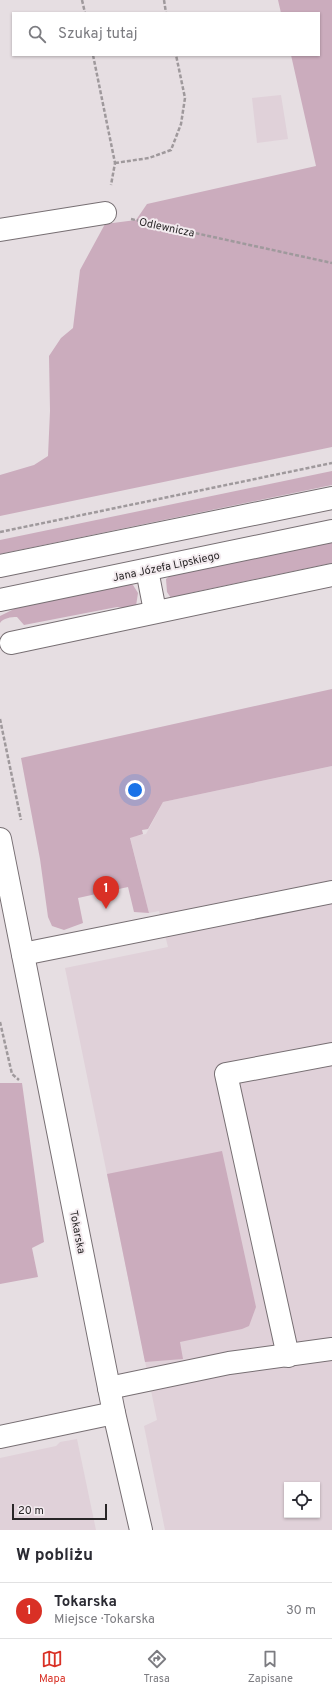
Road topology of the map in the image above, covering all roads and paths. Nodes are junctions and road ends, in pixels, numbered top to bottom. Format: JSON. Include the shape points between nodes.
{"nodes":[{"id":1,"x":82,"y":0,"type":"edge"},
{"id":2,"x":164,"y":0,"type":"edge"},
{"id":3,"x":85,"y":12,"type":"edge"},
{"id":4,"x":166,"y":12,"type":"edge"},
{"id":5,"x":93,"y":56,"type":"edge"},
{"id":6,"x":176,"y":56,"type":"edge"},
{"id":7,"x":115,"y":163,"type":"junction"},
{"id":8,"x":105,"y":214,"type":"junction"},
{"id":9,"x":0,"y":230,"type":"edge"},
{"id":10,"x":332,"y":263,"type":"edge"},
{"id":11,"x":332,"y":462,"type":"edge"},
{"id":12,"x":332,"y":498,"type":"edge"},
{"id":13,"x":332,"y":531,"type":"edge"},
{"id":14,"x":0,"y":532,"type":"edge"},
{"id":15,"x":0,"y":566,"type":"edge"},
{"id":16,"x":147,"y":570,"type":"junction"},
{"id":17,"x":332,"y":575,"type":"edge"},
{"id":18,"x":0,"y":600,"type":"edge"},
{"id":19,"x":155,"y":611,"type":"junction"},
{"id":20,"x":11,"y":642,"type":"dead end"},
{"id":21,"x":0,"y":838,"type":"edge"},
{"id":22,"x":332,"y":892,"type":"edge"},
{"id":23,"x":5,"y":895,"type":"edge"},
{"id":24,"x":23,"y":954,"type":"junction"},
{"id":25,"x":0,"y":1022,"type":"edge"},
{"id":26,"x":332,"y":1054,"type":"edge"},
{"id":27,"x":22,"y":1083,"type":"dead end"},
{"id":28,"x":332,"y":1349,"type":"edge"},
{"id":29,"x":288,"y":1356,"type":"junction"},
{"id":30,"x":109,"y":1388,"type":"junction"},
{"id":31,"x":114,"y":1413,"type":"junction"},
{"id":32,"x":0,"y":1437,"type":"edge"},
{"id":33,"x":141,"y":1530,"type":"edge"}],
"edges":[{"from":1,"to":3,"type":"path"},
{"from":2,"to":4,"type":"path"},
{"from":5,"to":7,"type":"path"},
{"from":6,"to":7,"type":"path","via":[[185,98],[181,124],[171,150],[149,158]]},
{"from":7,"to":8,"type":"path"},
{"from":8,"to":9,"type":"street"},
{"from":8,"to":10,"type":"path","name":"Odlewnicza"},
{"from":11,"to":14,"type":"path"},
{"from":12,"to":15,"type":"street"},
{"from":13,"to":16,"type":"street","name":"Jana Józefa Lipskiego"},
{"from":16,"to":18,"type":"street","name":"Jana Józefa Lipskiego"},
{"from":16,"to":19,"type":"street"},
{"from":17,"to":19,"type":"street"},
{"from":19,"to":20,"type":"street"},
{"from":21,"to":23,"type":"street","name":"Tokarska"},
{"from":22,"to":24,"type":"street"},
{"from":23,"to":24,"type":"street","name":"Tokarska"},
{"from":24,"to":30,"type":"street","name":"Tokarska"},
{"from":25,"to":27,"type":"path","via":[[12,1074]]},
{"from":26,"to":29,"type":"street","via":[[226,1074]]},
{"from":28,"to":29,"type":"street"},
{"from":29,"to":30,"type":"street","via":[[229,1363]]},
{"from":30,"to":31,"type":"street","name":"Tokarska"},
{"from":31,"to":32,"type":"street"},
{"from":31,"to":33,"type":"street","name":"Tokarska"}]}
